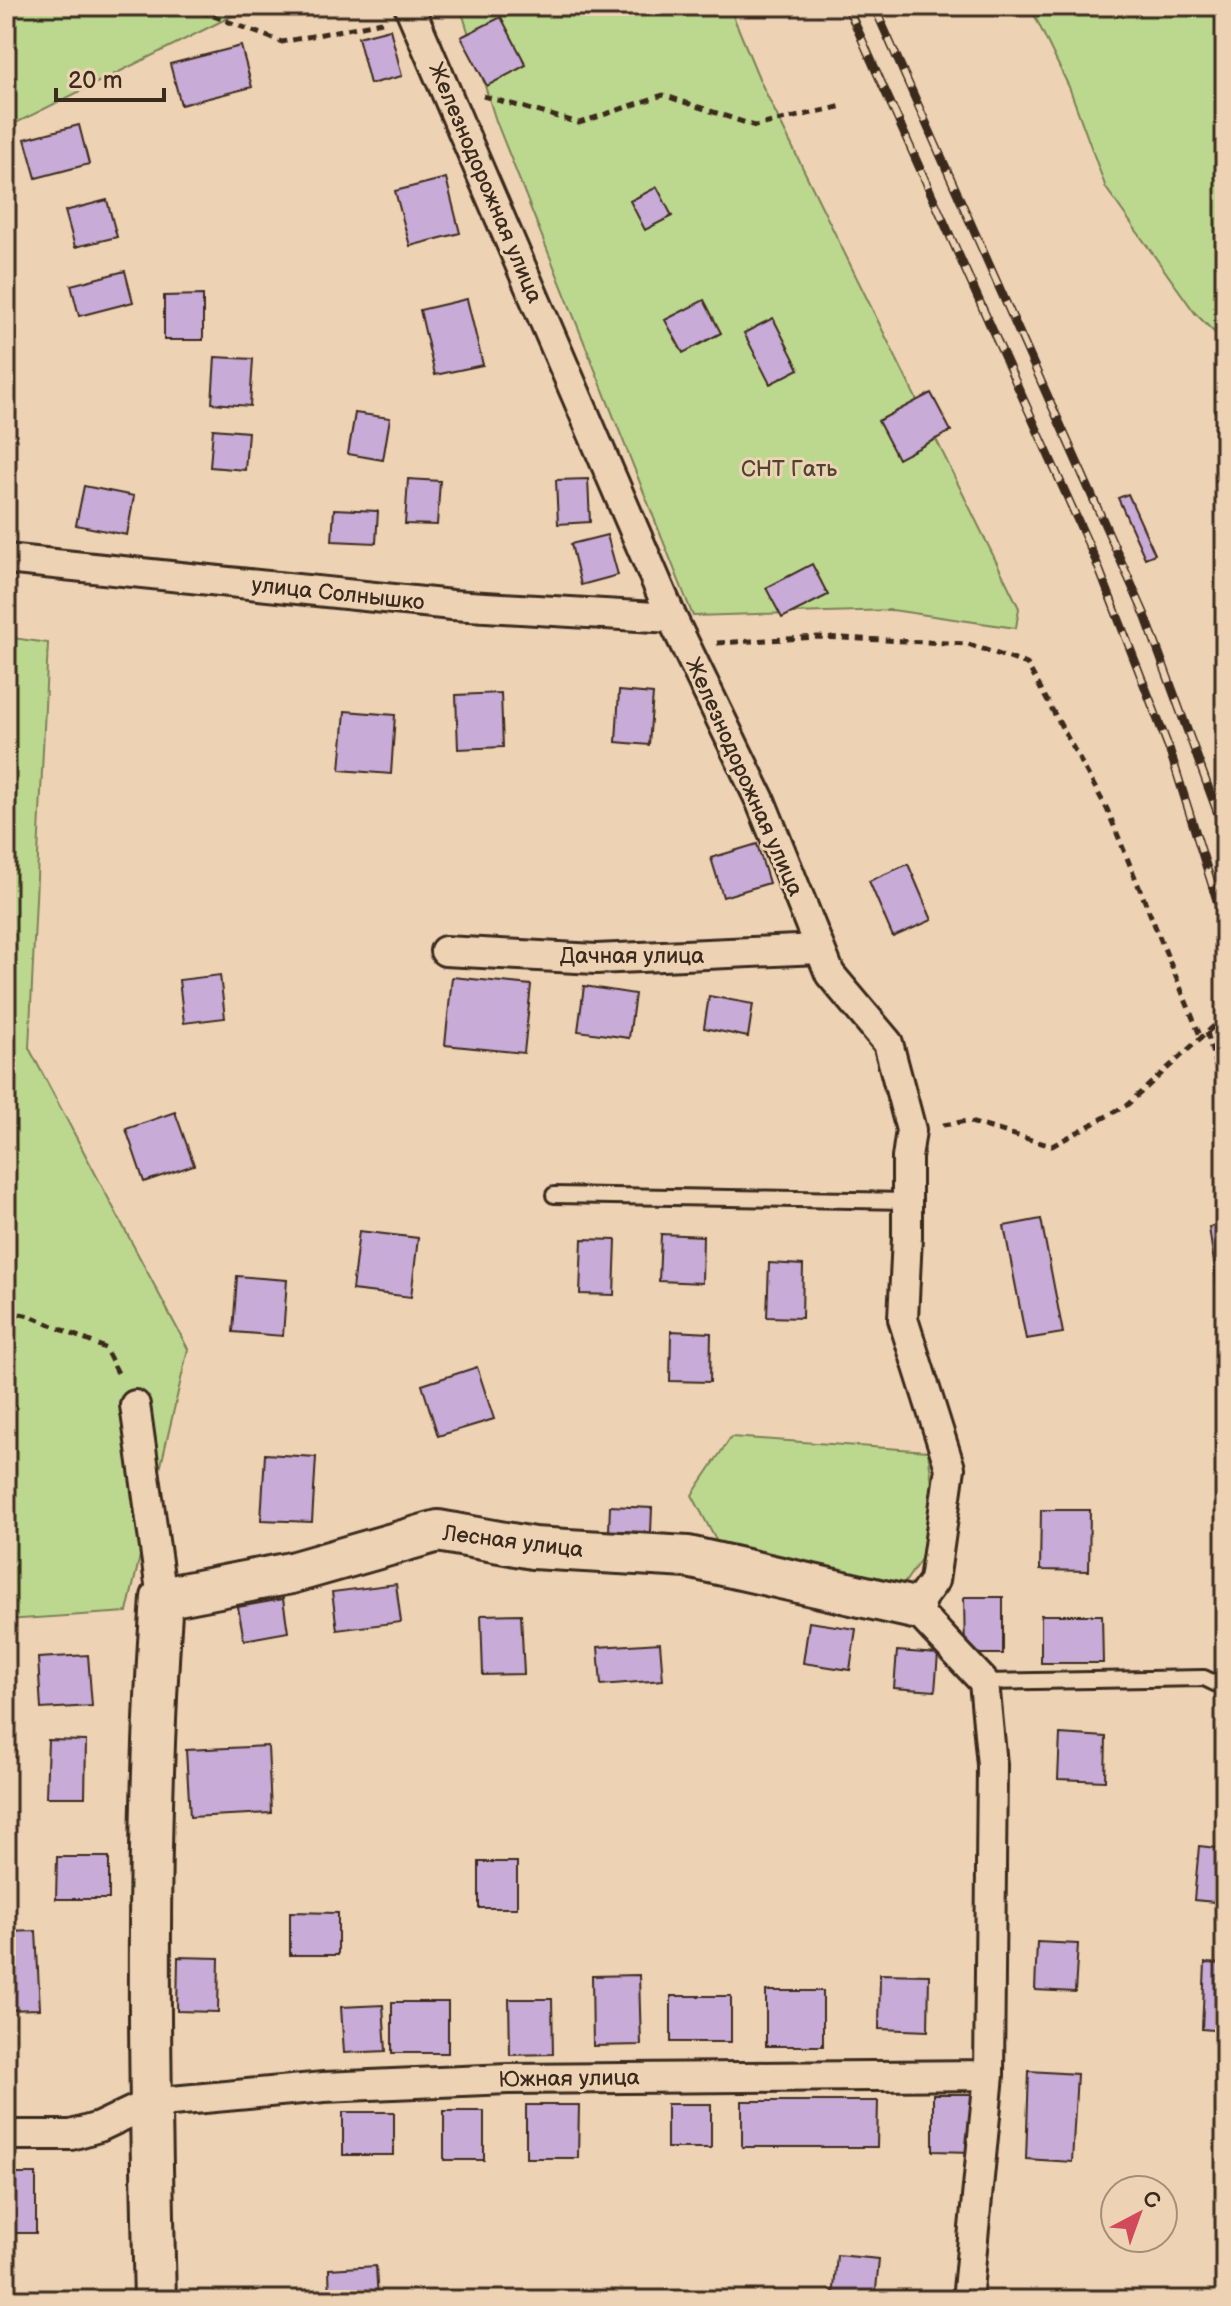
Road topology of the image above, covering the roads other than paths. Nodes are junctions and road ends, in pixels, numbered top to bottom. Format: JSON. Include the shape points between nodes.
{"nodes":[{"id":1,"x":411,"y":11,"type":"edge"},
{"id":2,"x":6,"y":559,"type":"edge"},
{"id":3,"x":672,"y":618,"type":"junction"},
{"id":4,"x":819,"y":949,"type":"junction"},
{"id":5,"x":445,"y":951,"type":"dead end"},
{"id":6,"x":554,"y":1195,"type":"dead end"},
{"id":7,"x":908,"y":1201,"type":"junction"},
{"id":8,"x":135,"y":1405,"type":"road end"},
{"id":9,"x":162,"y":1598,"type":"junction"},
{"id":10,"x":914,"y":1608,"type":"junction"},
{"id":11,"x":984,"y":1682,"type":"junction"},
{"id":12,"x":1225,"y":1688,"type":"edge"},
{"id":13,"x":989,"y":2075,"type":"junction"},
{"id":14,"x":150,"y":2103,"type":"junction"},
{"id":15,"x":6,"y":2135,"type":"edge"},
{"id":16,"x":155,"y":2300,"type":"edge"},
{"id":17,"x":967,"y":2300,"type":"edge"}],
"edges":[{"from":1,"to":3,"type":"street","name":"Железнодорожная улица"},
{"from":2,"to":3,"type":"street","name":"улица Солнышко","via":[[452,605]]},
{"from":3,"to":4,"type":"street","name":"Железнодорожная улица","via":[[760,800]]},
{"from":4,"to":5,"type":"street","name":"Дачная улица","via":[[596,959]]},
{"from":4,"to":7,"type":"street","name":"Железнодорожная улица","via":[[830,974],[888,1043],[911,1130]]},
{"from":6,"to":7,"type":"lane"},
{"from":7,"to":10,"type":"street","name":"Железнодорожная улица","via":[[903,1319],[950,1468],[934,1581]]},
{"from":8,"to":9,"type":"street"},
{"from":9,"to":10,"type":"street","name":"Лесная улица","via":[[291,1573],[438,1531],[533,1548],[688,1557]]},
{"from":9,"to":14,"type":"street","via":[[154,1714]]},
{"from":10,"to":11,"type":"street"},
{"from":11,"to":12,"type":"lane","via":[[1204,1678]]},
{"from":11,"to":13,"type":"street","via":[[992,1765]]},
{"from":13,"to":14,"type":"street","name":"Южная улица","via":[[508,2079],[324,2087]]},
{"from":13,"to":17,"type":"street"},
{"from":14,"to":15,"type":"street","name":"Южная улица","via":[[71,2135]]},
{"from":14,"to":16,"type":"street"}]}
